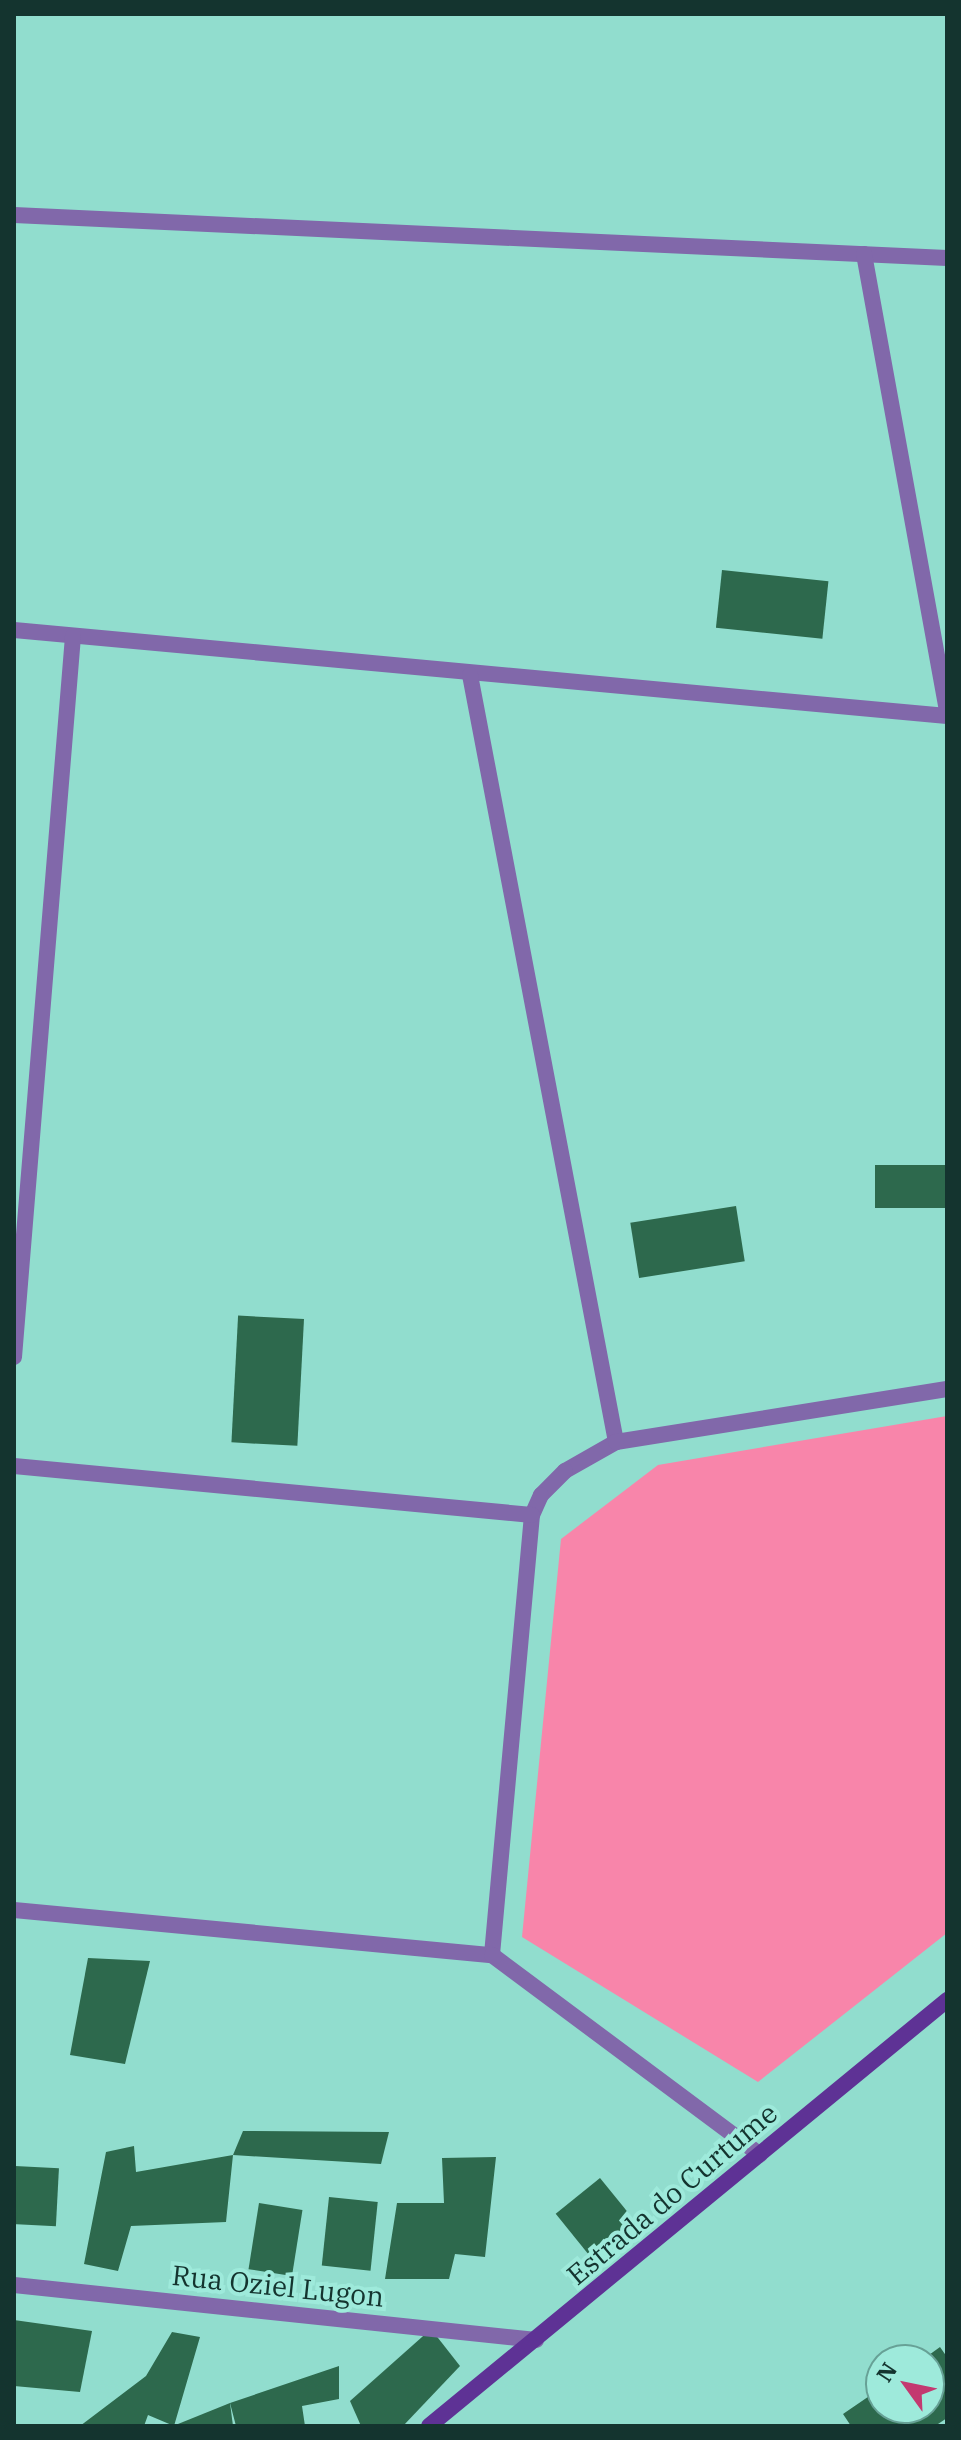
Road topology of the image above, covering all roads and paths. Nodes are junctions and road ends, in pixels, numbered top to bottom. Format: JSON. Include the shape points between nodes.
{"nodes":[{"id":1,"x":14,"y":215,"type":"edge"},
{"id":2,"x":864,"y":254,"type":"junction"},
{"id":3,"x":947,"y":258,"type":"edge"},
{"id":4,"x":14,"y":630,"type":"edge"},
{"id":5,"x":73,"y":636,"type":"junction"},
{"id":6,"x":470,"y":675,"type":"junction"},
{"id":7,"x":947,"y":714,"type":"edge"},
{"id":8,"x":14,"y":1357,"type":"edge"},
{"id":9,"x":947,"y":1389,"type":"edge"},
{"id":10,"x":616,"y":1442,"type":"junction"},
{"id":11,"x":14,"y":1466,"type":"edge"},
{"id":12,"x":532,"y":1515,"type":"junction"},
{"id":13,"x":14,"y":1910,"type":"edge"},
{"id":14,"x":492,"y":1955,"type":"junction"},
{"id":15,"x":947,"y":2000,"type":"edge"},
{"id":16,"x":760,"y":2155,"type":"junction"},
{"id":17,"x":14,"y":2285,"type":"edge"},
{"id":18,"x":536,"y":2340,"type":"junction"},
{"id":19,"x":429,"y":2426,"type":"edge"}],
"edges":[{"from":1,"to":2,"type":"street"},
{"from":2,"to":3,"type":"street"},
{"from":2,"to":7,"type":"street"},
{"from":4,"to":5,"type":"street"},
{"from":5,"to":6,"type":"street"},
{"from":5,"to":8,"type":"street"},
{"from":6,"to":7,"type":"street"},
{"from":6,"to":10,"type":"street"},
{"from":9,"to":10,"type":"street"},
{"from":10,"to":12,"type":"street","via":[[565,1471],[541,1495]]},
{"from":11,"to":12,"type":"street"},
{"from":12,"to":14,"type":"street"},
{"from":13,"to":14,"type":"street"},
{"from":14,"to":16,"type":"street"},
{"from":15,"to":16,"type":"street","name":"Estrada do Curtume"},
{"from":16,"to":18,"type":"street","name":"Estrada do Curtume"},
{"from":17,"to":18,"type":"street","name":"Rua Oziel Lugon"},
{"from":18,"to":19,"type":"street","name":"Estrada do Curtume"}]}
